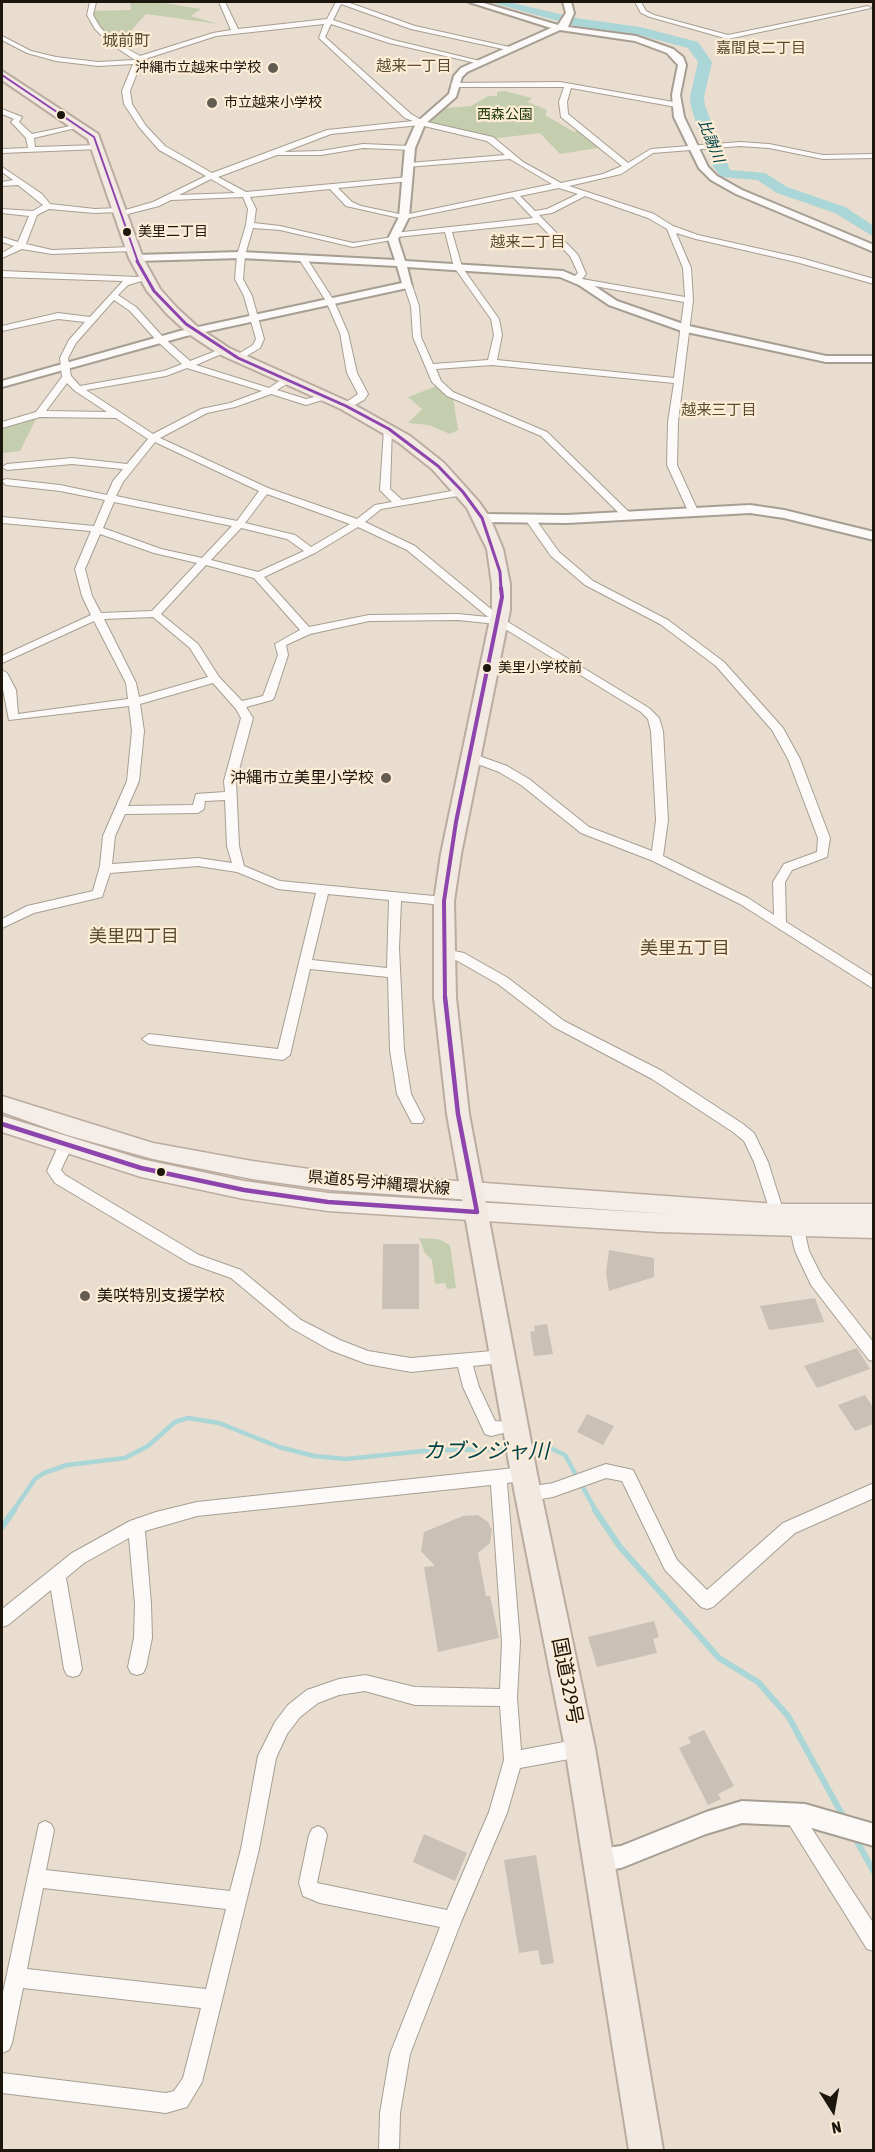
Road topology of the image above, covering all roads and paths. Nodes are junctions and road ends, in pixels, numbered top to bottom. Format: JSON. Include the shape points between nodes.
{"nodes":[{"id":1,"x":93,"y":2,"type":"edge"},
{"id":2,"x":212,"y":2,"type":"edge"},
{"id":3,"x":222,"y":2,"type":"edge"},
{"id":4,"x":340,"y":2,"type":"edge"},
{"id":5,"x":473,"y":2,"type":"edge"},
{"id":6,"x":567,"y":2,"type":"edge"},
{"id":7,"x":638,"y":2,"type":"edge"},
{"id":8,"x":854,"y":2,"type":"edge"},
{"id":9,"x":871,"y":9,"type":"edge"},
{"id":10,"x":330,"y":21,"type":"junction"},
{"id":11,"x":565,"y":24,"type":"junction"},
{"id":12,"x":235,"y":31,"type":"junction"},
{"id":13,"x":2,"y":38,"type":"edge"},
{"id":14,"x":512,"y":49,"type":"junction"},
{"id":15,"x":138,"y":60,"type":"junction"},
{"id":16,"x":480,"y":62,"type":"junction"},
{"id":17,"x":2,"y":75,"type":"edge"},
{"id":18,"x":568,"y":85,"type":"junction"},
{"id":19,"x":455,"y":86,"type":"junction"},
{"id":20,"x":676,"y":105,"type":"junction"},
{"id":21,"x":2,"y":111,"type":"edge"},
{"id":22,"x":421,"y":123,"type":"junction"},
{"id":23,"x":80,"y":126,"type":"junction"},
{"id":24,"x":30,"y":137,"type":"junction"},
{"id":25,"x":98,"y":147,"type":"junction"},
{"id":26,"x":698,"y":147,"type":"junction"},
{"id":27,"x":410,"y":148,"type":"junction"},
{"id":28,"x":30,"y":150,"type":"junction"},
{"id":29,"x":2,"y":151,"type":"edge"},
{"id":30,"x":272,"y":154,"type":"junction"},
{"id":31,"x":873,"y":156,"type":"edge"},
{"id":32,"x":2,"y":157,"type":"edge"},
{"id":33,"x":511,"y":157,"type":"junction"},
{"id":34,"x":409,"y":165,"type":"junction"},
{"id":35,"x":627,"y":166,"type":"junction"},
{"id":36,"x":2,"y":169,"type":"edge"},
{"id":37,"x":212,"y":176,"type":"junction"},
{"id":38,"x":408,"y":179,"type":"junction"},
{"id":39,"x":20,"y":182,"type":"junction"},
{"id":40,"x":2,"y":184,"type":"edge"},
{"id":41,"x":558,"y":186,"type":"junction"},
{"id":42,"x":332,"y":187,"type":"junction"},
{"id":43,"x":514,"y":194,"type":"junction"},
{"id":44,"x":244,"y":195,"type":"junction"},
{"id":45,"x":582,"y":195,"type":"junction"},
{"id":46,"x":171,"y":198,"type":"junction"},
{"id":47,"x":48,"y":206,"type":"junction"},
{"id":48,"x":2,"y":211,"type":"edge"},
{"id":49,"x":119,"y":212,"type":"junction"},
{"id":50,"x":34,"y":214,"type":"junction"},
{"id":51,"x":536,"y":217,"type":"junction"},
{"id":52,"x":404,"y":218,"type":"junction"},
{"id":53,"x":250,"y":225,"type":"junction"},
{"id":54,"x":670,"y":228,"type":"junction"},
{"id":55,"x":448,"y":230,"type":"junction"},
{"id":56,"x":395,"y":237,"type":"junction"},
{"id":57,"x":2,"y":239,"type":"edge"},
{"id":58,"x":21,"y":246,"type":"junction"},
{"id":59,"x":873,"y":249,"type":"edge"},
{"id":60,"x":134,"y":254,"type":"junction"},
{"id":61,"x":241,"y":255,"type":"junction"},
{"id":62,"x":2,"y":256,"type":"edge"},
{"id":63,"x":303,"y":259,"type":"junction"},
{"id":64,"x":400,"y":264,"type":"junction"},
{"id":65,"x":458,"y":267,"type":"junction"},
{"id":66,"x":2,"y":274,"type":"edge"},
{"id":67,"x":140,"y":278,"type":"junction"},
{"id":68,"x":575,"y":280,"type":"junction"},
{"id":69,"x":873,"y":282,"type":"edge"},
{"id":70,"x":408,"y":285,"type":"junction"},
{"id":71,"x":115,"y":297,"type":"junction"},
{"id":72,"x":689,"y":300,"type":"junction"},
{"id":73,"x":330,"y":302,"type":"junction"},
{"id":74,"x":255,"y":318,"type":"junction"},
{"id":75,"x":92,"y":320,"type":"junction"},
{"id":76,"x":2,"y":328,"type":"edge"},
{"id":77,"x":686,"y":329,"type":"junction"},
{"id":78,"x":194,"y":331,"type":"junction"},
{"id":79,"x":160,"y":339,"type":"junction"},
{"id":80,"x":231,"y":355,"type":"junction"},
{"id":81,"x":873,"y":359,"type":"edge"},
{"id":82,"x":492,"y":362,"type":"junction"},
{"id":83,"x":190,"y":366,"type":"junction"},
{"id":84,"x":429,"y":367,"type":"junction"},
{"id":85,"x":65,"y":372,"type":"junction"},
{"id":86,"x":287,"y":380,"type":"junction"},
{"id":87,"x":678,"y":381,"type":"junction"},
{"id":88,"x":2,"y":384,"type":"edge"},
{"id":89,"x":78,"y":389,"type":"junction"},
{"id":90,"x":268,"y":392,"type":"junction"},
{"id":91,"x":326,"y":396,"type":"junction"},
{"id":92,"x":346,"y":406,"type":"junction"},
{"id":93,"x":39,"y":414,"type":"junction"},
{"id":94,"x":118,"y":415,"type":"junction"},
{"id":95,"x":2,"y":425,"type":"edge"},
{"id":96,"x":389,"y":429,"type":"junction"},
{"id":97,"x":153,"y":438,"type":"junction"},
{"id":98,"x":4,"y":464,"type":"edge"},
{"id":99,"x":129,"y":467,"type":"junction"},
{"id":100,"x":4,"y":485,"type":"edge"},
{"id":101,"x":265,"y":490,"type":"junction"},
{"id":102,"x":463,"y":492,"type":"junction"},
{"id":103,"x":110,"y":499,"type":"junction"},
{"id":104,"x":400,"y":503,"type":"junction"},
{"id":105,"x":693,"y":511,"type":"junction"},
{"id":106,"x":627,"y":515,"type":"junction"},
{"id":107,"x":482,"y":518,"type":"junction"},
{"id":108,"x":530,"y":519,"type":"junction"},
{"id":109,"x":2,"y":520,"type":"edge"},
{"id":110,"x":358,"y":523,"type":"junction"},
{"id":111,"x":239,"y":524,"type":"junction"},
{"id":112,"x":97,"y":529,"type":"junction"},
{"id":113,"x":873,"y":536,"type":"edge"},
{"id":114,"x":311,"y":551,"type":"junction"},
{"id":115,"x":206,"y":561,"type":"junction"},
{"id":116,"x":258,"y":576,"type":"junction"},
{"id":117,"x":155,"y":614,"type":"junction"},
{"id":118,"x":97,"y":616,"type":"junction"},
{"id":119,"x":499,"y":621,"type":"junction"},
{"id":120,"x":307,"y":631,"type":"junction"},
{"id":121,"x":2,"y":660,"type":"edge"},
{"id":122,"x":2,"y":673,"type":"edge"},
{"id":123,"x":215,"y":679,"type":"junction"},
{"id":124,"x":134,"y":702,"type":"junction"},
{"id":125,"x":239,"y":705,"type":"junction"},
{"id":126,"x":471,"y":757,"type":"junction"},
{"id":127,"x":231,"y":796,"type":"junction"},
{"id":128,"x":122,"y":810,"type":"junction"},
{"id":129,"x":657,"y":858,"type":"junction"},
{"id":130,"x":239,"y":868,"type":"junction"},
{"id":131,"x":105,"y":869,"type":"junction"},
{"id":132,"x":324,"y":889,"type":"junction"},
{"id":133,"x":395,"y":897,"type":"junction"},
{"id":134,"x":444,"y":901,"type":"junction"},
{"id":135,"x":2,"y":924,"type":"edge"},
{"id":136,"x":778,"y":924,"type":"junction"},
{"id":137,"x":444,"y":954,"type":"junction"},
{"id":138,"x":305,"y":964,"type":"junction"},
{"id":139,"x":394,"y":973,"type":"junction"},
{"id":140,"x":873,"y":984,"type":"edge"},
{"id":141,"x":149,"y":1039,"type":"dead end"},
{"id":142,"x":2,"y":1104,"type":"edge"},
{"id":143,"x":417,"y":1119,"type":"dead end"},
{"id":144,"x":2,"y":1124,"type":"edge"},
{"id":145,"x":65,"y":1146,"type":"junction"},
{"id":146,"x":475,"y":1202,"type":"junction"},
{"id":147,"x":777,"y":1213,"type":"junction"},
{"id":148,"x":873,"y":1213,"type":"edge"},
{"id":149,"x":797,"y":1229,"type":"junction"},
{"id":150,"x":873,"y":1229,"type":"edge"},
{"id":151,"x":873,"y":1355,"type":"edge"},
{"id":152,"x":504,"y":1357,"type":"junction"},
{"id":153,"x":464,"y":1360,"type":"junction"},
{"id":154,"x":515,"y":1461,"type":"junction"},
{"id":155,"x":873,"y":1490,"type":"edge"},
{"id":156,"x":136,"y":1526,"type":"junction"},
{"id":157,"x":57,"y":1574,"type":"junction"},
{"id":158,"x":2,"y":1619,"type":"edge"},
{"id":159,"x":137,"y":1667,"type":"dead end"},
{"id":160,"x":73,"y":1669,"type":"dead end"},
{"id":161,"x":508,"y":1698,"type":"junction"},
{"id":162,"x":580,"y":1748,"type":"junction"},
{"id":163,"x":513,"y":1760,"type":"junction"},
{"id":164,"x":799,"y":1815,"type":"junction"},
{"id":165,"x":45,"y":1830,"type":"dead end"},
{"id":166,"x":318,"y":1835,"type":"dead end"},
{"id":167,"x":873,"y":1835,"type":"edge"},
{"id":168,"x":599,"y":1860,"type":"junction"},
{"id":169,"x":35,"y":1878,"type":"junction"},
{"id":170,"x":237,"y":1901,"type":"junction"},
{"id":171,"x":452,"y":1920,"type":"junction"},
{"id":172,"x":873,"y":1942,"type":"edge"},
{"id":173,"x":15,"y":1977,"type":"junction"},
{"id":174,"x":211,"y":1999,"type":"junction"},
{"id":175,"x":2,"y":2043,"type":"edge"},
{"id":176,"x":2,"y":2083,"type":"edge"},
{"id":177,"x":389,"y":2151,"type":"edge"},
{"id":178,"x":646,"y":2151,"type":"edge"}],
"edges":[{"from":1,"to":15,"type":"street","via":[[90,15],[97,28]]},
{"from":2,"to":3,"type":"street"},
{"from":3,"to":12,"type":"street"},
{"from":4,"to":10,"type":"street"},
{"from":4,"to":14,"type":"street","via":[[412,28]]},
{"from":5,"to":11,"type":"street"},
{"from":6,"to":11,"type":"street","via":[[570,6]]},
{"from":7,"to":9,"type":"street","via":[[643,12],[652,16],[728,37]]},
{"from":8,"to":9,"type":"street"},
{"from":10,"to":12,"type":"street"},
{"from":10,"to":16,"type":"street","via":[[391,42]]},
{"from":10,"to":22,"type":"street","via":[[321,37],[324,41],[408,116]]},
{"from":11,"to":14,"type":"street"},
{"from":11,"to":20,"type":"street","via":[[636,39],[670,51],[682,65]]},
{"from":12,"to":15,"type":"street"},
{"from":13,"to":15,"type":"street","via":[[29,52],[56,59],[98,64]]},
{"from":14,"to":16,"type":"street"},
{"from":15,"to":37,"type":"street","via":[[126,91],[143,127],[162,148]]},
{"from":16,"to":19,"type":"street","via":[[464,70]]},
{"from":17,"to":23,"type":"highway"},
{"from":18,"to":19,"type":"street"},
{"from":18,"to":20,"type":"street"},
{"from":18,"to":35,"type":"street","via":[[564,115]]},
{"from":19,"to":22,"type":"street","via":[[453,95]]},
{"from":20,"to":26,"type":"street"},
{"from":21,"to":24,"type":"street","via":[[19,119],[15,122]]},
{"from":22,"to":27,"type":"street"},
{"from":22,"to":30,"type":"street","via":[[341,129]]},
{"from":22,"to":33,"type":"street","via":[[490,139]]},
{"from":23,"to":24,"type":"street"},
{"from":23,"to":25,"type":"highway","via":[[94,137]]},
{"from":24,"to":28,"type":"street"},
{"from":25,"to":28,"type":"street"},
{"from":25,"to":49,"type":"highway","name":"国道329号"},
{"from":26,"to":31,"type":"street","via":[[769,146],[823,157]]},
{"from":26,"to":35,"type":"street","via":[[651,151]]},
{"from":26,"to":59,"type":"street","via":[[704,168],[722,184]]},
{"from":27,"to":30,"type":"street","via":[[363,146],[321,153]]},
{"from":27,"to":34,"type":"street"},
{"from":28,"to":29,"type":"street"},
{"from":28,"to":32,"type":"street"},
{"from":30,"to":37,"type":"street"},
{"from":33,"to":34,"type":"street"},
{"from":33,"to":41,"type":"street"},
{"from":34,"to":38,"type":"street"},
{"from":35,"to":41,"type":"street","via":[[605,176]]},
{"from":36,"to":39,"type":"street"},
{"from":37,"to":44,"type":"street"},
{"from":37,"to":46,"type":"street"},
{"from":38,"to":42,"type":"street"},
{"from":38,"to":52,"type":"street"},
{"from":39,"to":40,"type":"street"},
{"from":39,"to":47,"type":"street"},
{"from":41,"to":43,"type":"street"},
{"from":41,"to":45,"type":"street"},
{"from":42,"to":44,"type":"street"},
{"from":42,"to":52,"type":"street","via":[[349,204]]},
{"from":43,"to":51,"type":"street"},
{"from":43,"to":52,"type":"street"},
{"from":44,"to":46,"type":"street"},
{"from":44,"to":53,"type":"street","via":[[252,209]]},
{"from":45,"to":51,"type":"street"},
{"from":45,"to":54,"type":"street","via":[[651,216]]},
{"from":46,"to":49,"type":"street","via":[[141,210]]},
{"from":47,"to":49,"type":"street"},
{"from":47,"to":50,"type":"street"},
{"from":48,"to":50,"type":"street"},
{"from":49,"to":60,"type":"highway","name":"国道329号"},
{"from":50,"to":58,"type":"street"},
{"from":51,"to":55,"type":"street"},
{"from":51,"to":68,"type":"street","via":[[574,255],[582,274]]},
{"from":52,"to":56,"type":"street"},
{"from":53,"to":56,"type":"street","via":[[353,245]]},
{"from":53,"to":61,"type":"street"},
{"from":54,"to":69,"type":"street"},
{"from":54,"to":72,"type":"street","via":[[687,268]]},
{"from":55,"to":56,"type":"street"},
{"from":55,"to":65,"type":"street"},
{"from":56,"to":64,"type":"street"},
{"from":57,"to":58,"type":"street"},
{"from":58,"to":60,"type":"street","via":[[77,253]]},
{"from":58,"to":62,"type":"street"},
{"from":60,"to":61,"type":"street"},
{"from":60,"to":67,"type":"highway","name":"国道329号"},
{"from":61,"to":63,"type":"street"},
{"from":61,"to":74,"type":"street","via":[[239,279]]},
{"from":63,"to":64,"type":"street"},
{"from":63,"to":73,"type":"street"},
{"from":64,"to":65,"type":"street"},
{"from":64,"to":70,"type":"street"},
{"from":65,"to":68,"type":"street","via":[[545,271]]},
{"from":65,"to":82,"type":"street","via":[[495,319],[498,335]]},
{"from":66,"to":67,"type":"street"},
{"from":67,"to":71,"type":"street","via":[[125,283]]},
{"from":67,"to":78,"type":"highway","name":"国道329号"},
{"from":68,"to":72,"type":"street"},
{"from":68,"to":77,"type":"street","via":[[613,303]]},
{"from":70,"to":73,"type":"street"},
{"from":70,"to":84,"type":"street","via":[[415,306],[417,338]]},
{"from":71,"to":75,"type":"street"},
{"from":71,"to":79,"type":"street","via":[[134,309]]},
{"from":72,"to":77,"type":"street"},
{"from":73,"to":74,"type":"street"},
{"from":73,"to":92,"type":"street","via":[[344,333],[352,373],[363,394]]},
{"from":74,"to":78,"type":"street"},
{"from":74,"to":80,"type":"street","via":[[257,346]]},
{"from":75,"to":76,"type":"street","via":[[58,316]]},
{"from":75,"to":85,"type":"street","via":[[66,350]]},
{"from":77,"to":81,"type":"street","via":[[826,359]]},
{"from":77,"to":87,"type":"street"},
{"from":78,"to":79,"type":"street"},
{"from":78,"to":80,"type":"highway","name":"国道329号"},
{"from":79,"to":83,"type":"street"},
{"from":79,"to":85,"type":"street"},
{"from":80,"to":83,"type":"street"},
{"from":80,"to":86,"type":"highway","name":"国道329号"},
{"from":82,"to":84,"type":"street"},
{"from":82,"to":87,"type":"street"},
{"from":83,"to":89,"type":"street"},
{"from":83,"to":90,"type":"street"},
{"from":84,"to":106,"type":"street","via":[[450,394],[544,434]]},
{"from":85,"to":88,"type":"street"},
{"from":85,"to":89,"type":"street"},
{"from":85,"to":93,"type":"street"},
{"from":86,"to":90,"type":"street"},
{"from":86,"to":91,"type":"highway","name":"国道329号"},
{"from":87,"to":105,"type":"street","via":[[672,465]]},
{"from":89,"to":94,"type":"street"},
{"from":90,"to":91,"type":"street","via":[[306,402]]},
{"from":90,"to":97,"type":"street","via":[[204,411]]},
{"from":91,"to":92,"type":"highway","name":"国道329号"},
{"from":92,"to":96,"type":"highway","name":"国道329号"},
{"from":93,"to":94,"type":"street"},
{"from":93,"to":95,"type":"street"},
{"from":94,"to":97,"type":"street"},
{"from":96,"to":102,"type":"highway","name":"国道329号","via":[[438,466]]},
{"from":96,"to":104,"type":"street","via":[[385,490]]},
{"from":97,"to":99,"type":"street"},
{"from":97,"to":101,"type":"street"},
{"from":98,"to":99,"type":"street","via":[[72,461]]},
{"from":98,"to":100,"type":"street"},
{"from":99,"to":103,"type":"street","via":[[117,481]]},
{"from":100,"to":103,"type":"street","via":[[60,488]]},
{"from":101,"to":110,"type":"street"},
{"from":101,"to":111,"type":"street"},
{"from":102,"to":104,"type":"street"},
{"from":102,"to":107,"type":"highway","name":"国道329号"},
{"from":103,"to":111,"type":"street"},
{"from":103,"to":112,"type":"street"},
{"from":104,"to":110,"type":"street","via":[[378,507]]},
{"from":105,"to":106,"type":"street"},
{"from":105,"to":113,"type":"street","via":[[750,509]]},
{"from":106,"to":108,"type":"street"},
{"from":107,"to":108,"type":"street"},
{"from":107,"to":119,"type":"highway","name":"国道329号","via":[[500,572]]},
{"from":108,"to":136,"type":"street","via":[[555,554],[590,583],[664,622],[720,663],[777,728],[794,759],[824,838],[823,854],[788,867],[779,882]]},
{"from":109,"to":112,"type":"street"},
{"from":110,"to":114,"type":"street"},
{"from":110,"to":119,"type":"street","via":[[418,552]]},
{"from":111,"to":114,"type":"street","via":[[291,537]]},
{"from":111,"to":115,"type":"street"},
{"from":112,"to":115,"type":"street","via":[[158,551]]},
{"from":112,"to":118,"type":"street","via":[[80,569]]},
{"from":114,"to":116,"type":"street"},
{"from":115,"to":116,"type":"street"},
{"from":115,"to":117,"type":"street"},
{"from":116,"to":120,"type":"street"},
{"from":117,"to":118,"type":"street"},
{"from":117,"to":123,"type":"street","via":[[194,646]]},
{"from":118,"to":121,"type":"street"},
{"from":118,"to":124,"type":"street","via":[[131,683]]},
{"from":119,"to":120,"type":"street","via":[[458,617],[369,618]]},
{"from":119,"to":126,"type":"highway","name":"国道329号"},
{"from":119,"to":129,"type":"street","via":[[635,702],[653,717],[662,820]]},
{"from":120,"to":125,"type":"street","via":[[280,644],[283,656],[268,698]]},
{"from":122,"to":124,"type":"street","via":[[10,690],[13,718]]},
{"from":123,"to":124,"type":"street"},
{"from":123,"to":125,"type":"street"},
{"from":124,"to":128,"type":"street","via":[[137,761]]},
{"from":125,"to":127,"type":"street","via":[[247,718],[230,782]]},
{"from":126,"to":129,"type":"street","via":[[525,782],[585,830]]},
{"from":126,"to":134,"type":"highway","name":"国道329号"},
{"from":127,"to":128,"type":"street","via":[[200,797],[198,809]]},
{"from":127,"to":130,"type":"street","via":[[233,846]]},
{"from":128,"to":131,"type":"street","via":[[109,836]]},
{"from":129,"to":136,"type":"street","via":[[712,883]]},
{"from":130,"to":131,"type":"street","via":[[198,862]]},
{"from":130,"to":132,"type":"street","via":[[278,885]]},
{"from":131,"to":135,"type":"street","via":[[98,894],[31,909]]},
{"from":132,"to":133,"type":"street"},
{"from":132,"to":138,"type":"street"},
{"from":133,"to":134,"type":"street"},
{"from":133,"to":139,"type":"street"},
{"from":134,"to":137,"type":"highway","name":"国道329号"},
{"from":136,"to":140,"type":"street"},
{"from":137,"to":146,"type":"highway","name":"国道329号","via":[[458,1113]]},
{"from":137,"to":147,"type":"street","via":[[459,956],[503,981],[559,1024],[657,1075],[738,1128],[749,1137],[761,1162]]},
{"from":138,"to":139,"type":"street"},
{"from":138,"to":141,"type":"street","via":[[284,1055]]},
{"from":139,"to":143,"type":"street","via":[[397,1050],[404,1094]]},
{"from":142,"to":146,"type":"main road","name":"県道85号沖縄環状線","via":[[75,1130],[153,1151],[252,1170]]},
{"from":144,"to":145,"type":"main road","name":"県道85号沖縄環状線"},
{"from":145,"to":146,"type":"main road","name":"県道85号沖縄環状線","via":[[141,1168],[244,1190],[328,1202]]},
{"from":145,"to":153,"type":"street","via":[[54,1171],[60,1179],[194,1259],[236,1274],[296,1324],[335,1345],[411,1365]]},
{"from":146,"to":147,"type":"main road","name":"県道85号沖縄環状線"},
{"from":146,"to":149,"type":"main road","name":"県道85号沖縄環状線"},
{"from":146,"to":152,"type":"highway","name":"国道329号"},
{"from":147,"to":148,"type":"main road","name":"県道85号沖縄環状線"},
{"from":149,"to":150,"type":"main road","name":"県道85号沖縄環状線"},
{"from":149,"to":151,"type":"street","via":[[816,1281]]},
{"from":152,"to":153,"type":"street"},
{"from":152,"to":154,"type":"highway","name":"国道329号"},
{"from":153,"to":154,"type":"street","via":[[491,1429]]},
{"from":154,"to":155,"type":"street","via":[[565,1486],[606,1472],[627,1475],[671,1565],[707,1600],[789,1528]]},
{"from":154,"to":156,"type":"street","via":[[197,1509]]},
{"from":154,"to":161,"type":"street"},
{"from":154,"to":162,"type":"highway","name":"国道329号"},
{"from":156,"to":157,"type":"street"},
{"from":156,"to":159,"type":"street","via":[[143,1604],[143,1638]]},
{"from":157,"to":158,"type":"street"},
{"from":157,"to":160,"type":"street"},
{"from":161,"to":163,"type":"street"},
{"from":161,"to":170,"type":"street","via":[[415,1696],[365,1683],[313,1696],[294,1711],[267,1756]]},
{"from":162,"to":163,"type":"street"},
{"from":162,"to":168,"type":"highway","name":"国道329号"},
{"from":163,"to":171,"type":"street","via":[[498,1813]]},
{"from":164,"to":167,"type":"street"},
{"from":164,"to":168,"type":"street","via":[[742,1812],[621,1857]]},
{"from":164,"to":172,"type":"street"},
{"from":165,"to":169,"type":"street"},
{"from":166,"to":171,"type":"street","via":[[310,1888],[320,1894]]},
{"from":168,"to":178,"type":"highway","name":"国道329号"},
{"from":169,"to":170,"type":"street"},
{"from":169,"to":173,"type":"street"},
{"from":170,"to":174,"type":"street"},
{"from":171,"to":177,"type":"street","via":[[400,2054],[390,2113]]},
{"from":173,"to":174,"type":"street"},
{"from":173,"to":175,"type":"street"},
{"from":174,"to":176,"type":"street","via":[[192,2082],[180,2100],[166,2103]]}]}
